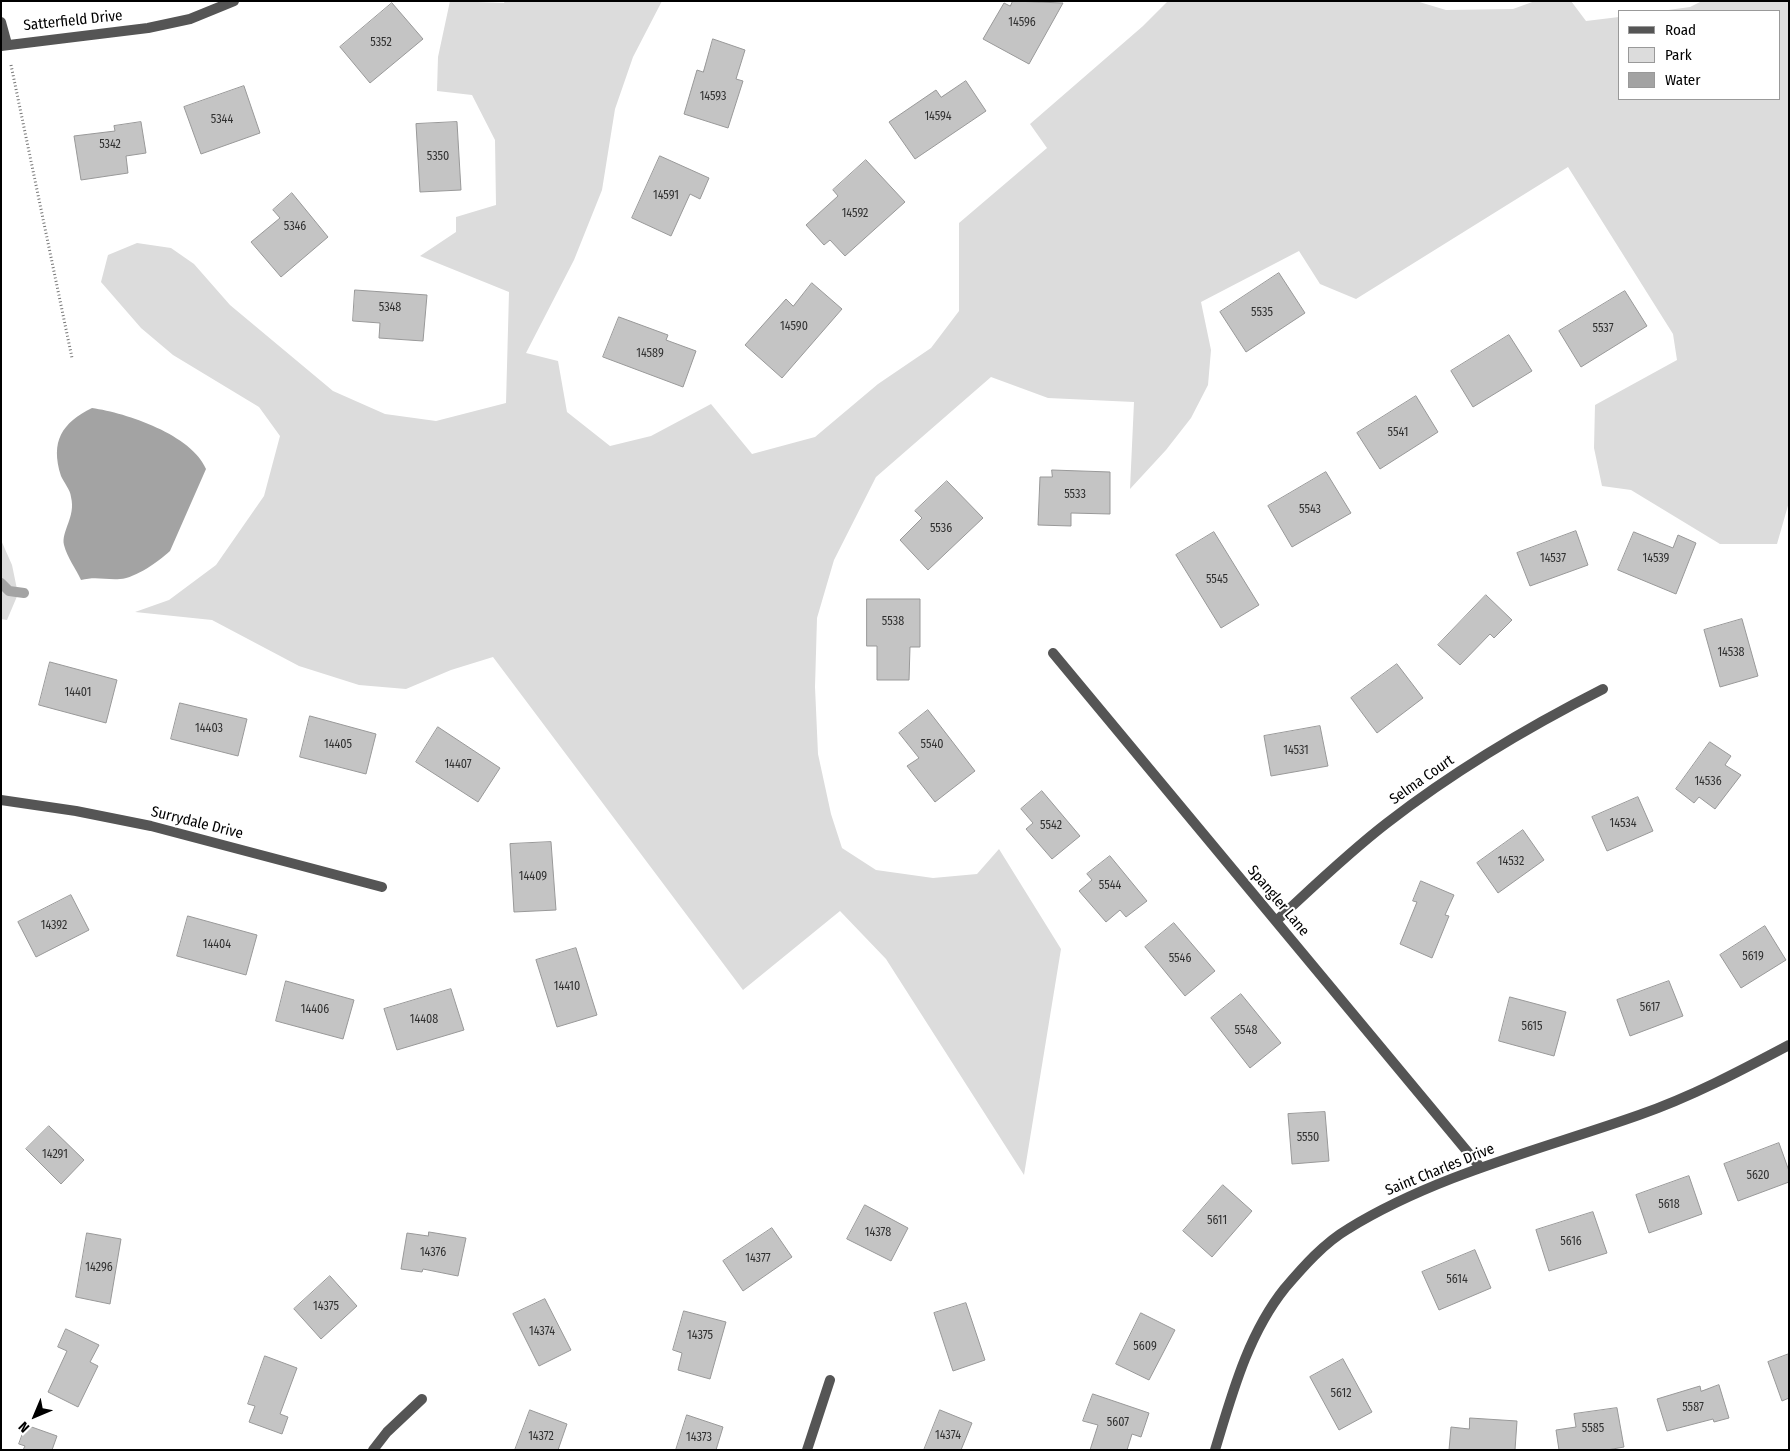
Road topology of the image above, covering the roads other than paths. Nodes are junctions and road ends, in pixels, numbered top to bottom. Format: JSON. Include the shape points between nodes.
{"nodes":[{"id":1,"x":234,"y":1,"type":"edge"},
{"id":2,"x":1,"y":22,"type":"edge"},
{"id":3,"x":4,"y":45,"type":"edge"},
{"id":4,"x":1053,"y":652,"type":"dead end"},
{"id":5,"x":1603,"y":690,"type":"dead end"},
{"id":6,"x":1,"y":800,"type":"edge"},
{"id":7,"x":382,"y":887,"type":"dead end"},
{"id":8,"x":1276,"y":922,"type":"junction"},
{"id":9,"x":1789,"y":1045,"type":"edge"},
{"id":10,"x":1481,"y":1168,"type":"junction"},
{"id":11,"x":830,"y":1380,"type":"dead end"},
{"id":12,"x":422,"y":1399,"type":"dead end"},
{"id":13,"x":373,"y":1450,"type":"edge"},
{"id":14,"x":807,"y":1450,"type":"edge"},
{"id":15,"x":1215,"y":1450,"type":"edge"}],
"edges":[{"from":1,"to":3,"type":"street","name":"Satterfield Drive","via":[[190,19],[148,28]]},
{"from":2,"to":3,"type":"street"},
{"from":4,"to":8,"type":"street","name":"Spangler Lane"},
{"from":5,"to":8,"type":"street","name":"Selma Court","via":[[1543,720],[1471,764],[1387,823],[1335,866]]},
{"from":6,"to":7,"type":"street","name":"Surrydale Drive","via":[[151,826]]},
{"from":8,"to":10,"type":"street","name":"Spangler Lane"},
{"from":9,"to":10,"type":"street","name":"Saint Charles Drive","via":[[1720,1081],[1640,1115]]},
{"from":10,"to":15,"type":"street","name":"Saint Charles Drive","via":[[1390,1206],[1347,1229],[1316,1254],[1284,1289],[1258,1330],[1234,1389]]},
{"from":11,"to":14,"type":"street"},
{"from":12,"to":13,"type":"street"}]}
